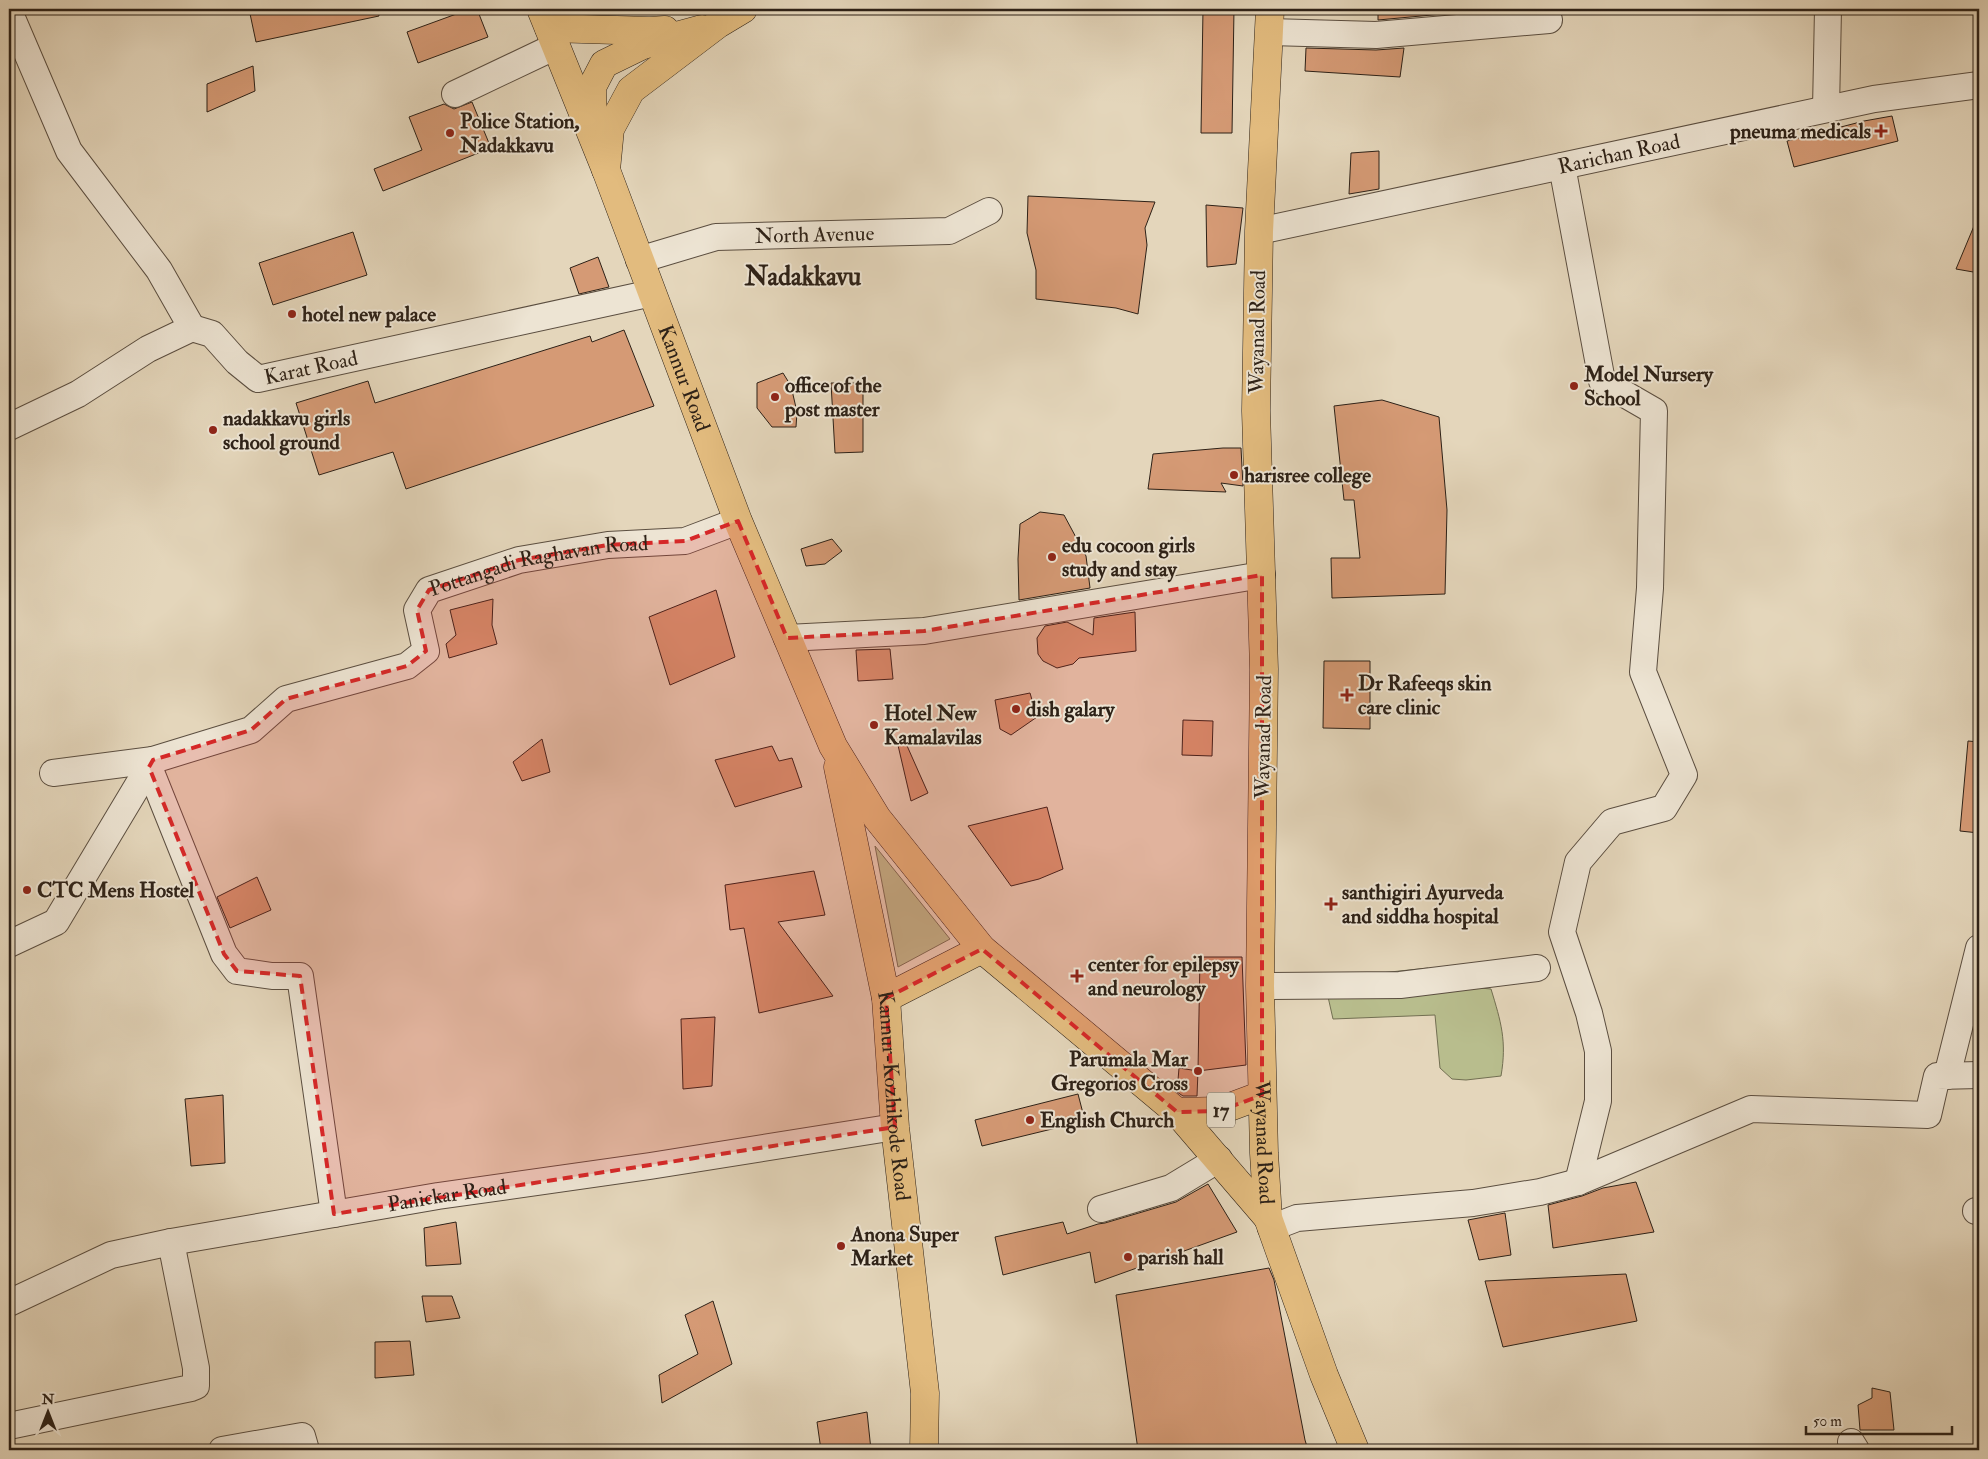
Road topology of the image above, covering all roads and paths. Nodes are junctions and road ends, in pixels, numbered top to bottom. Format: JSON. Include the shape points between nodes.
{"nodes":[{"id":1,"x":743,"y":9,"type":"edge"},
{"id":2,"x":1828,"y":9,"type":"edge"},
{"id":3,"x":9,"y":12,"type":"edge"},
{"id":4,"x":1269,"y":20,"type":"edge"},
{"id":5,"x":1549,"y":20,"type":"dead end"},
{"id":6,"x":718,"y":24,"type":"junction"},
{"id":7,"x":549,"y":27,"type":"edge"},
{"id":8,"x":1979,"y":85,"type":"edge"},
{"id":9,"x":455,"y":94,"type":"dead end"},
{"id":10,"x":1826,"y":109,"type":"junction"},
{"id":11,"x":593,"y":141,"type":"junction"},
{"id":12,"x":1562,"y":166,"type":"junction"},
{"id":13,"x":606,"y":170,"type":"junction"},
{"id":14,"x":989,"y":211,"type":"dead end"},
{"id":15,"x":1259,"y":231,"type":"junction"},
{"id":16,"x":640,"y":260,"type":"junction"},
{"id":17,"x":652,"y":293,"type":"junction"},
{"id":18,"x":192,"y":328,"type":"junction"},
{"id":19,"x":9,"y":428,"type":"edge"},
{"id":20,"x":738,"y":521,"type":"junction"},
{"id":21,"x":1262,"y":575,"type":"junction"},
{"id":22,"x":787,"y":638,"type":"junction"},
{"id":23,"x":833,"y":746,"type":"junction"},
{"id":24,"x":151,"y":763,"type":"junction"},
{"id":25,"x":54,"y":773,"type":"dead end"},
{"id":26,"x":9,"y":944,"type":"edge"},
{"id":27,"x":1979,"y":948,"type":"edge"},
{"id":28,"x":982,"y":949,"type":"junction"},
{"id":29,"x":1537,"y":968,"type":"dead end"},
{"id":30,"x":1260,"y":986,"type":"junction"},
{"id":31,"x":886,"y":998,"type":"junction"},
{"id":32,"x":1979,"y":1075,"type":"edge"},
{"id":33,"x":1947,"y":1076,"type":"junction"},
{"id":34,"x":1262,"y":1095,"type":"junction"},
{"id":35,"x":1177,"y":1112,"type":"junction"},
{"id":36,"x":895,"y":1127,"type":"junction"},
{"id":37,"x":1219,"y":1159,"type":"junction"},
{"id":38,"x":1578,"y":1182,"type":"junction"},
{"id":39,"x":1102,"y":1209,"type":"dead end"},
{"id":40,"x":334,"y":1214,"type":"junction"},
{"id":41,"x":1270,"y":1223,"type":"junction"},
{"id":42,"x":171,"y":1242,"type":"junction"},
{"id":43,"x":9,"y":1303,"type":"edge"},
{"id":44,"x":9,"y":1426,"type":"edge"},
{"id":45,"x":222,"y":1450,"type":"edge"},
{"id":46,"x":306,"y":1450,"type":"edge"},
{"id":47,"x":924,"y":1450,"type":"edge"},
{"id":48,"x":1355,"y":1450,"type":"edge"}],
"edges":[{"from":1,"to":6,"type":"main road"},
{"from":2,"to":10,"type":"street"},
{"from":3,"to":18,"type":"street","via":[[68,151],[159,270]]},
{"from":4,"to":5,"type":"street","via":[[1376,35]]},
{"from":4,"to":15,"type":"main road","name":"Wayanad Road"},
{"from":6,"to":7,"type":"main road","via":[[650,31]]},
{"from":6,"to":11,"type":"main road","via":[[643,44],[604,64],[592,87]]},
{"from":6,"to":13,"type":"main road","via":[[632,90],[610,129]]},
{"from":7,"to":9,"type":"street"},
{"from":7,"to":11,"type":"main road","name":"Kannur Road"},
{"from":8,"to":10,"type":"street","name":"Rarichan Road"},
{"from":10,"to":12,"type":"street","name":"Rarichan Road"},
{"from":11,"to":13,"type":"main road","name":"Kannur Road"},
{"from":12,"to":15,"type":"street","name":"Rarichan Road"},
{"from":12,"to":38,"type":"street","via":[[1602,382],[1654,411],[1650,588],[1643,672],[1684,775],[1664,808],[1612,822],[1578,862],[1562,932],[1598,1051],[1598,1101]]},
{"from":13,"to":16,"type":"main road","name":"Kannur Road"},
{"from":14,"to":16,"type":"street","name":"North Avenue","via":[[949,231],[716,237]]},
{"from":15,"to":21,"type":"main road","name":"Wayanad Road","via":[[1256,411]]},
{"from":16,"to":17,"type":"main road","name":"Kannur Road"},
{"from":17,"to":18,"type":"street","name":"Karat Road","via":[[258,379],[237,362],[212,334]]},
{"from":17,"to":20,"type":"main road","name":"Kannur Road"},
{"from":18,"to":19,"type":"street","via":[[148,349],[78,394]]},
{"from":20,"to":22,"type":"main road","name":"Kannur Road"},
{"from":20,"to":24,"type":"street","name":"Pottangadi Raghavan Road","via":[[685,541],[608,545],[519,560],[429,590],[417,610],[426,651],[407,666],[286,699],[251,730]]},
{"from":21,"to":22,"type":"street","via":[[924,631]]},
{"from":21,"to":30,"type":"main road","name":"Wayanad Road"},
{"from":22,"to":23,"type":"main road","name":"Kannur Road"},
{"from":23,"to":28,"type":"main road","via":[[877,818]]},
{"from":23,"to":31,"type":"main road","name":"Kannur-Kozhikode Road"},
{"from":24,"to":25,"type":"street"},
{"from":24,"to":26,"type":"street","via":[[56,922]]},
{"from":24,"to":40,"type":"street","via":[[224,954],[237,971],[300,976]]},
{"from":27,"to":33,"type":"street"},
{"from":28,"to":31,"type":"main road"},
{"from":28,"to":35,"type":"main road"},
{"from":29,"to":30,"type":"street","via":[[1400,986]]},
{"from":30,"to":34,"type":"main road","name":"Wayanad Road"},
{"from":31,"to":36,"type":"main road","name":"Kannur-Kozhikode Road"},
{"from":32,"to":33,"type":"street"},
{"from":33,"to":38,"type":"street","via":[[1937,1076],[1928,1115],[1751,1109]]},
{"from":34,"to":35,"type":"main road","number":"17","via":[[1219,1111]]},
{"from":34,"to":41,"type":"main road","name":"Wayanad Road"},
{"from":35,"to":37,"type":"main road"},
{"from":36,"to":40,"type":"street","name":"Panickar Road"},
{"from":36,"to":47,"type":"main road","name":"Kannur-Kozhikode Road","via":[[925,1393]]},
{"from":37,"to":39,"type":"street","via":[[1171,1188]]},
{"from":37,"to":41,"type":"main road"},
{"from":38,"to":41,"type":"street","via":[[1473,1203]]},
{"from":40,"to":42,"type":"street","name":"Panickar Road"},
{"from":41,"to":48,"type":"main road","name":"Wayanad Road","via":[[1324,1375]]},
{"from":42,"to":43,"type":"street","name":"Panickar Road","via":[[111,1255]]},
{"from":42,"to":44,"type":"street","via":[[196,1368],[196,1386]]},
{"from":45,"to":46,"type":"street","via":[[302,1436]]}]}
